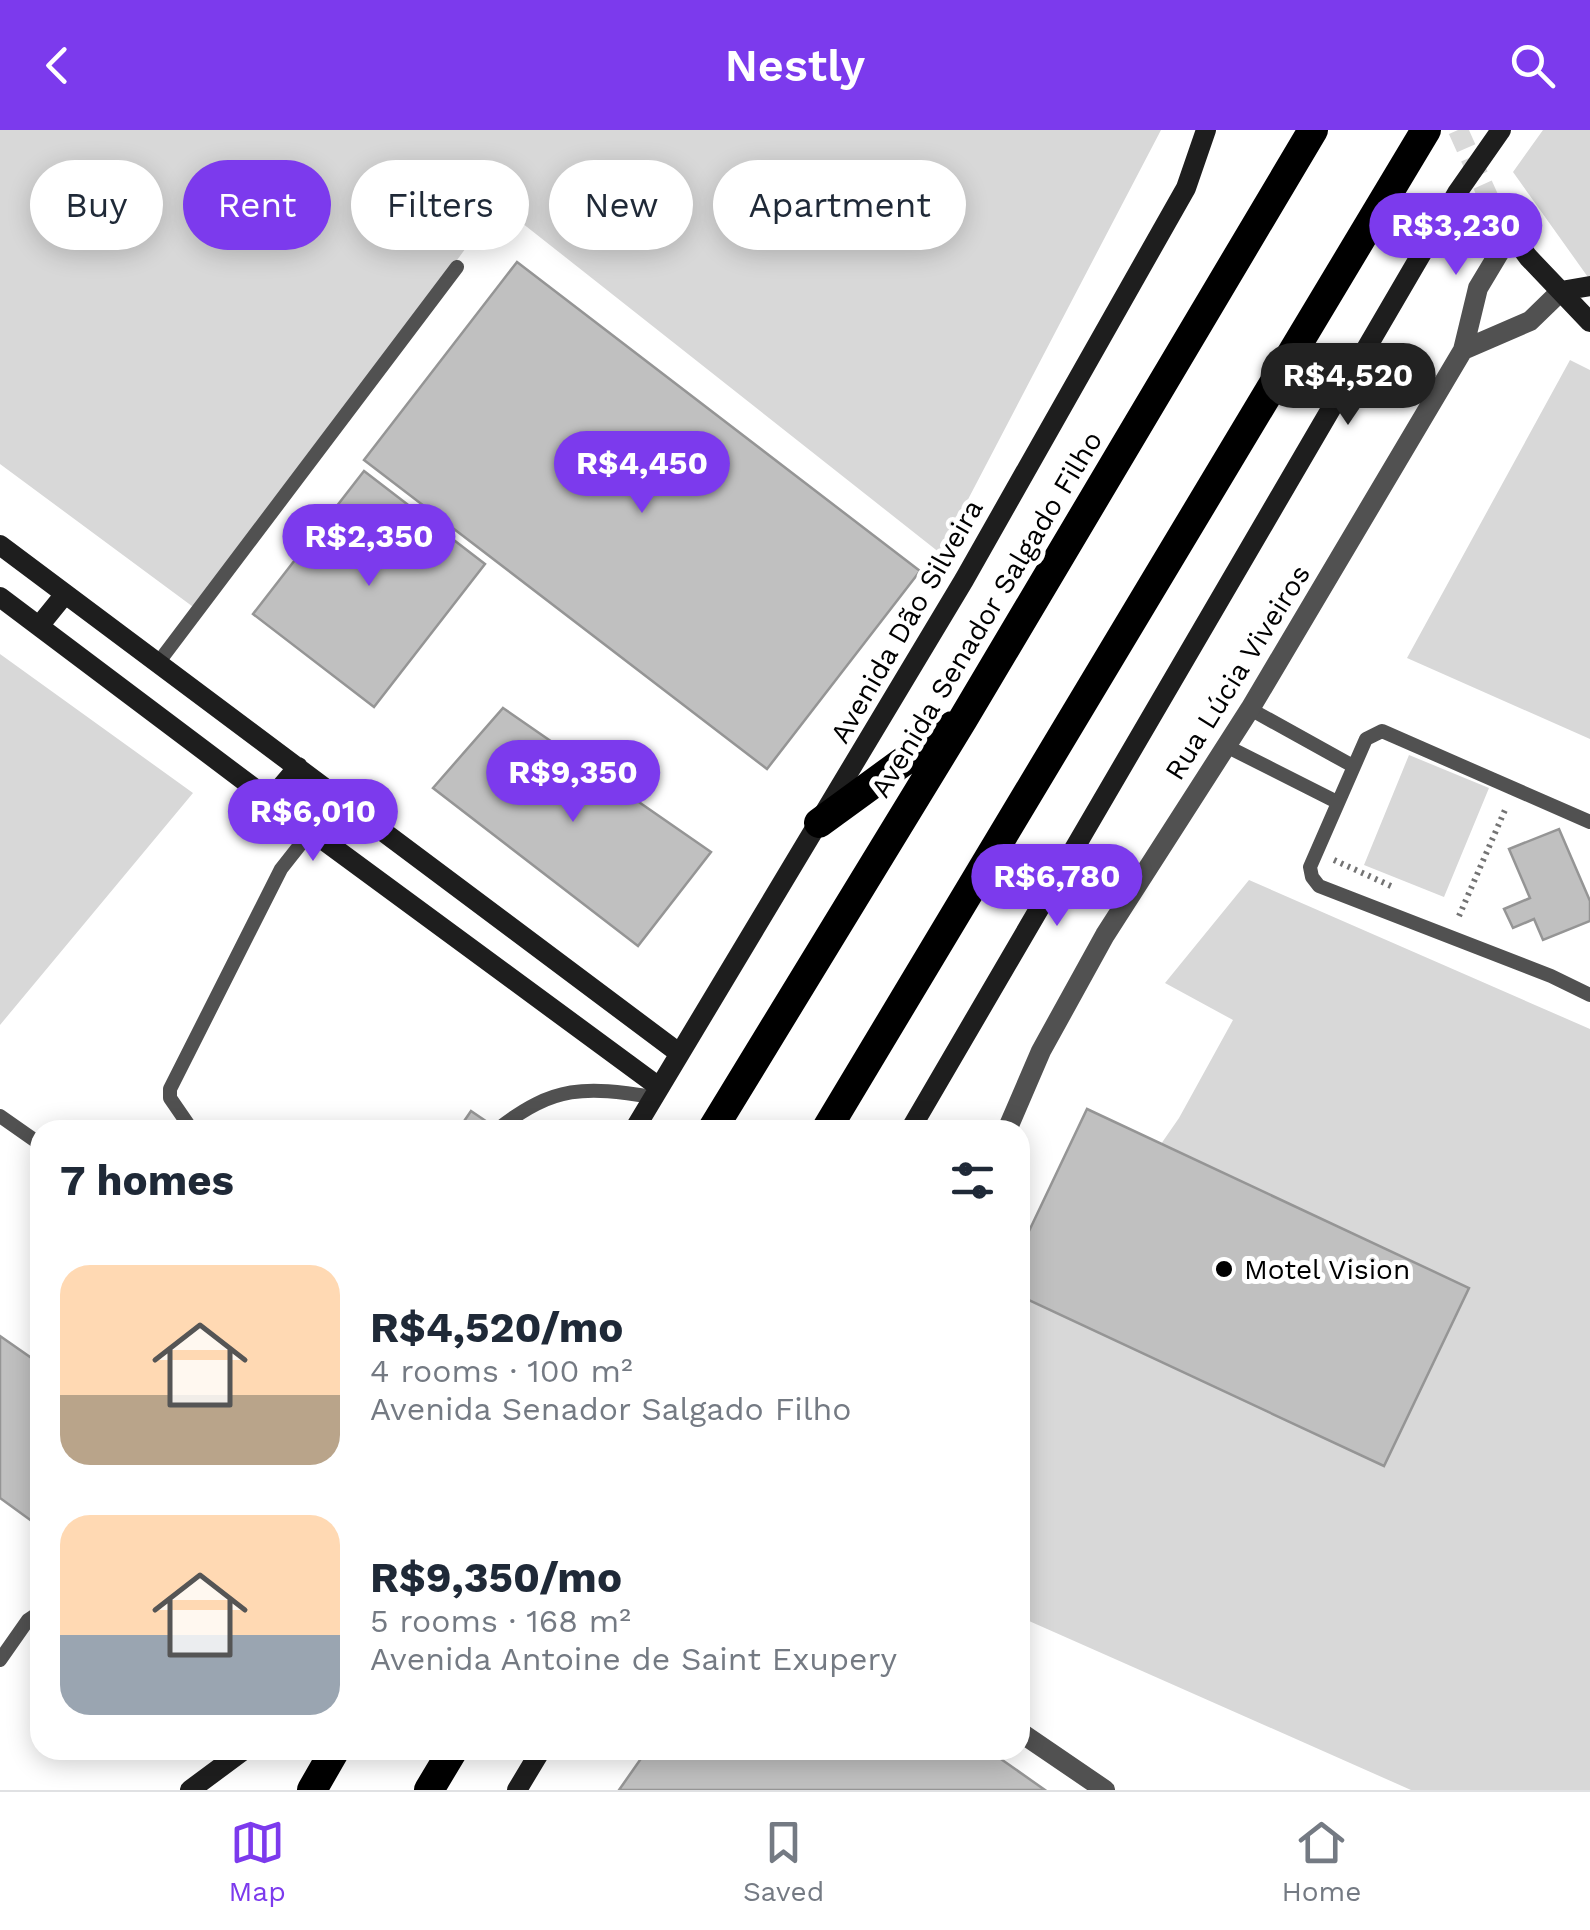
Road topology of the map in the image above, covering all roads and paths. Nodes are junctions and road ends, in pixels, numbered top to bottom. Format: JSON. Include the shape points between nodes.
{"nodes":[{"id":1,"x":1206,"y":130,"type":"edge"},
{"id":2,"x":1313,"y":130,"type":"edge"},
{"id":3,"x":1426,"y":130,"type":"edge"},
{"id":4,"x":1500,"y":130,"type":"edge"},
{"id":5,"x":1494,"y":210,"type":"tunnel mouth"},
{"id":6,"x":1512,"y":233,"type":"junction"},
{"id":7,"x":457,"y":267,"type":"dead end"},
{"id":8,"x":1590,"y":286,"type":"edge"},
{"id":9,"x":1561,"y":292,"type":"junction"},
{"id":10,"x":1590,"y":322,"type":"edge"},
{"id":11,"x":1463,"y":350,"type":"junction"},
{"id":12,"x":0,"y":545,"type":"edge"},
{"id":13,"x":66,"y":594,"type":"junction"},
{"id":14,"x":0,"y":598,"type":"edge"},
{"id":15,"x":38,"y":626,"type":"junction"},
{"id":16,"x":158,"y":663,"type":"junction"},
{"id":17,"x":1250,"y":709,"type":"junction"},
{"id":18,"x":963,"y":718,"type":"junction"},
{"id":19,"x":1226,"y":746,"type":"junction"},
{"id":20,"x":1354,"y":766,"type":"junction"},
{"id":21,"x":298,"y":767,"type":"junction"},
{"id":22,"x":1512,"y":794,"type":"dead end"},
{"id":23,"x":270,"y":800,"type":"junction"},
{"id":24,"x":1338,"y":802,"type":"junction"},
{"id":25,"x":1590,"y":822,"type":"edge"},
{"id":26,"x":820,"y":823,"type":"junction"},
{"id":27,"x":310,"y":831,"type":"junction"},
{"id":28,"x":1342,"y":842,"type":"dead end"},
{"id":29,"x":1405,"y":892,"type":"dead end"},
{"id":30,"x":1441,"y":908,"type":"dead end"},
{"id":31,"x":1459,"y":916,"type":"junction"},
{"id":32,"x":1476,"y":924,"type":"dead end"},
{"id":33,"x":1590,"y":995,"type":"edge"},
{"id":34,"x":680,"y":1052,"type":"junction"},
{"id":35,"x":656,"y":1092,"type":"junction"},
{"id":36,"x":0,"y":1116,"type":"edge"},
{"id":37,"x":185,"y":1120,"type":"edge"},
{"id":38,"x":509,"y":1120,"type":"edge"},
{"id":39,"x":640,"y":1120,"type":"edge"},
{"id":40,"x":718,"y":1120,"type":"edge"},
{"id":41,"x":832,"y":1120,"type":"edge"},
{"id":42,"x":916,"y":1120,"type":"edge"},
{"id":43,"x":1011,"y":1120,"type":"edge"},
{"id":44,"x":30,"y":1137,"type":"edge"},
{"id":45,"x":30,"y":1619,"type":"edge"},
{"id":46,"x":0,"y":1660,"type":"edge"},
{"id":47,"x":1030,"y":1739,"type":"edge"},
{"id":48,"x":230,"y":1760,"type":"edge"},
{"id":49,"x":330,"y":1760,"type":"edge"},
{"id":50,"x":447,"y":1760,"type":"edge"},
{"id":51,"x":535,"y":1760,"type":"edge"},
{"id":52,"x":190,"y":1790,"type":"edge"},
{"id":53,"x":312,"y":1790,"type":"edge"},
{"id":54,"x":429,"y":1790,"type":"edge"},
{"id":55,"x":516,"y":1790,"type":"edge"},
{"id":56,"x":1105,"y":1790,"type":"edge"}],
"edges":[{"from":1,"to":26,"type":"main road","name":"Avenida Dão Silveira","via":[[1186,188]]},
{"from":2,"to":18,"type":"highway","name":"Avenida Senador Salgado Filho"},
{"from":3,"to":41,"type":"highway"},
{"from":4,"to":42,"type":"main road","via":[[1457,192]]},
{"from":5,"to":6,"type":"main road"},
{"from":6,"to":9,"type":"main road"},
{"from":6,"to":11,"type":"street","name":"Rua Lúcia Viveiros","via":[[1478,288]]},
{"from":7,"to":16,"type":"lane"},
{"from":8,"to":9,"type":"main road"},
{"from":9,"to":10,"type":"main road"},
{"from":9,"to":11,"type":"street","via":[[1530,322]]},
{"from":11,"to":17,"type":"street","name":"Rua Lúcia Viveiros"},
{"from":12,"to":13,"type":"main road"},
{"from":13,"to":15,"type":"main road"},
{"from":13,"to":16,"type":"main road"},
{"from":14,"to":15,"type":"main road"},
{"from":15,"to":23,"type":"main road"},
{"from":16,"to":21,"type":"main road"},
{"from":17,"to":19,"type":"street","name":"Rua Lúcia Viveiros"},
{"from":17,"to":20,"type":"lane"},
{"from":18,"to":26,"type":"highway"},
{"from":18,"to":40,"type":"highway","name":"Avenida Senador Salgado Filho"},
{"from":19,"to":24,"type":"lane"},
{"from":19,"to":43,"type":"street","name":"Rua Lúcia Viveiros","via":[[1104,935],[1040,1051]]},
{"from":20,"to":24,"type":"lane"},
{"from":20,"to":25,"type":"lane","via":[[1366,739],[1388,732]]},
{"from":21,"to":23,"type":"main road"},
{"from":21,"to":34,"type":"main road"},
{"from":22,"to":31,"type":"path"},
{"from":23,"to":27,"type":"main road"},
{"from":24,"to":33,"type":"lane","via":[[1310,867],[1318,886]]},
{"from":26,"to":34,"type":"main road","name":"Avenida Dão Silveira"},
{"from":27,"to":35,"type":"main road"},
{"from":27,"to":37,"type":"lane","via":[[281,870],[170,1088]]},
{"from":28,"to":29,"type":"path","via":[[1333,859]]},
{"from":30,"to":31,"type":"path"},
{"from":31,"to":32,"type":"path"},
{"from":34,"to":35,"type":"main road","name":"Avenida Dão Silveira"},
{"from":35,"to":38,"type":"lane","via":[[560,1094]]},
{"from":35,"to":39,"type":"main road","name":"Avenida Dão Silveira"},
{"from":36,"to":44,"type":"lane"},
{"from":45,"to":46,"type":"lane"},
{"from":47,"to":56,"type":"street"},
{"from":48,"to":52,"type":"main road"},
{"from":49,"to":53,"type":"highway"},
{"from":50,"to":54,"type":"highway"},
{"from":51,"to":55,"type":"main road"}]}
